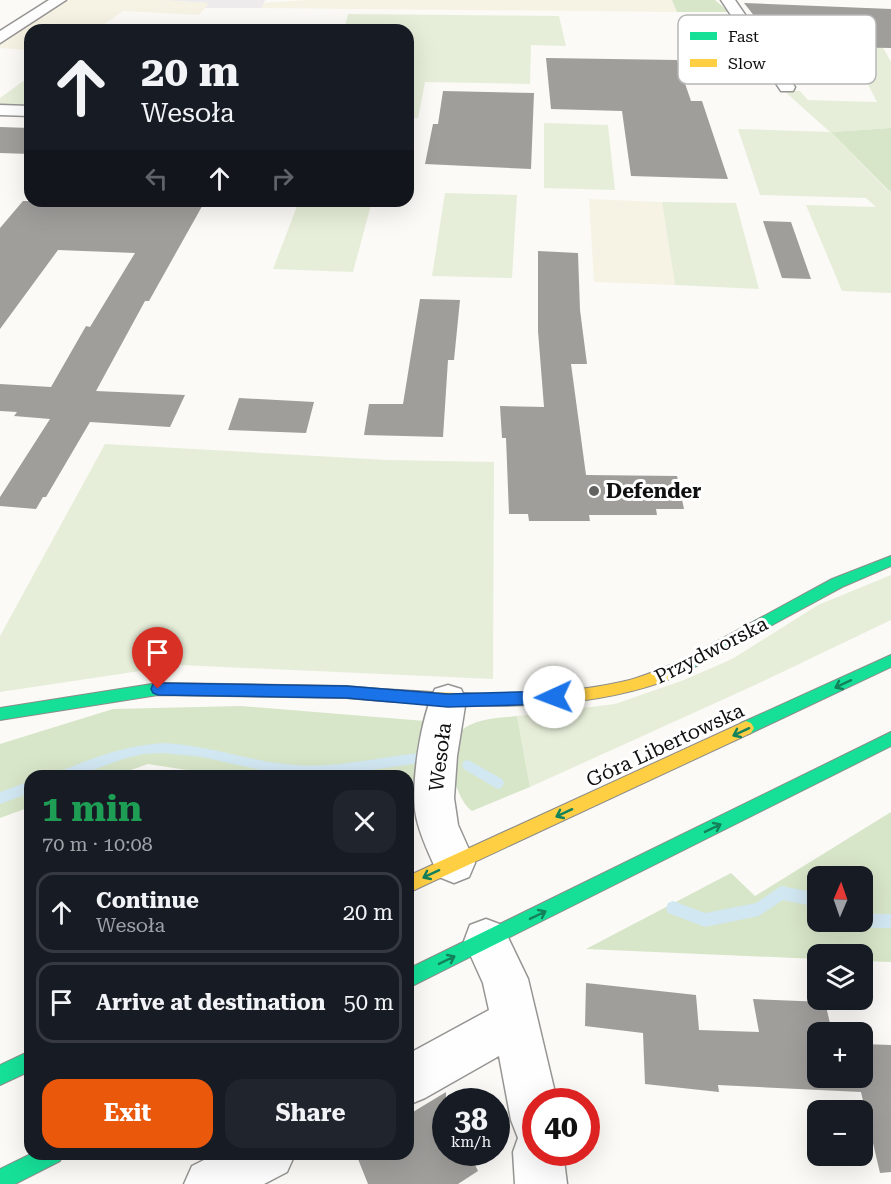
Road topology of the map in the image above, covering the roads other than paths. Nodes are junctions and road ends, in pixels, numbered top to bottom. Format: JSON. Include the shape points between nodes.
{"nodes":[{"id":1,"x":59,"y":0,"type":"edge"},
{"id":2,"x":728,"y":0,"type":"edge"},
{"id":3,"x":739,"y":15,"type":"edge"},
{"id":4,"x":0,"y":38,"type":"edge"},
{"id":5,"x":785,"y":84,"type":"edge"},
{"id":6,"x":787,"y":87,"type":"dead end"},
{"id":7,"x":0,"y":110,"type":"edge"},
{"id":8,"x":24,"y":111,"type":"edge"},
{"id":9,"x":891,"y":561,"type":"edge"},
{"id":10,"x":891,"y":661,"type":"edge"},
{"id":11,"x":448,"y":700,"type":"junction"},
{"id":12,"x":0,"y":714,"type":"edge"},
{"id":13,"x":891,"y":739,"type":"edge"},
{"id":14,"x":454,"y":863,"type":"junction"},
{"id":15,"x":414,"y":882,"type":"edge"},
{"id":16,"x":486,"y":941,"type":"junction"},
{"id":17,"x":414,"y":976,"type":"edge"},
{"id":18,"x":515,"y":1021,"type":"junction"},
{"id":19,"x":24,"y":1064,"type":"edge"},
{"id":20,"x":0,"y":1075,"type":"edge"},
{"id":21,"x":414,"y":1078,"type":"edge"},
{"id":22,"x":529,"y":1088,"type":"edge"},
{"id":23,"x":41,"y":1160,"type":"edge"},
{"id":24,"x":257,"y":1160,"type":"edge"},
{"id":25,"x":539,"y":1166,"type":"edge"},
{"id":26,"x":0,"y":1180,"type":"edge"},
{"id":27,"x":210,"y":1184,"type":"edge"},
{"id":28,"x":541,"y":1184,"type":"edge"}],
"edges":[{"from":1,"to":4,"type":"street"},
{"from":2,"to":3,"type":"street"},
{"from":5,"to":6,"type":"street"},
{"from":7,"to":8,"type":"street"},
{"from":9,"to":11,"type":"main road","name":"Przydworska","via":[[837,583],[657,679],[584,696]]},
{"from":10,"to":14,"type":"main road","name":"Góra Libertowska","one_way":true},
{"from":11,"to":12,"type":"main road","name":"Wesoła","via":[[346,692],[158,689]]},
{"from":11,"to":14,"type":"street","name":"Wesoła","via":[[434,789],[435,811]]},
{"from":16,"to":13,"type":"main road","one_way":true},
{"from":14,"to":15,"type":"main road","name":"Góra Libertowska","one_way":true},
{"from":17,"to":16,"type":"main road","one_way":true},
{"from":16,"to":18,"type":"street","via":[[505,979]]},
{"from":18,"to":21,"type":"street"},
{"from":18,"to":22,"type":"street"},
{"from":19,"to":20,"type":"main road"},
{"from":23,"to":26,"type":"main road"},
{"from":24,"to":27,"type":"street"},
{"from":25,"to":28,"type":"street"}]}
